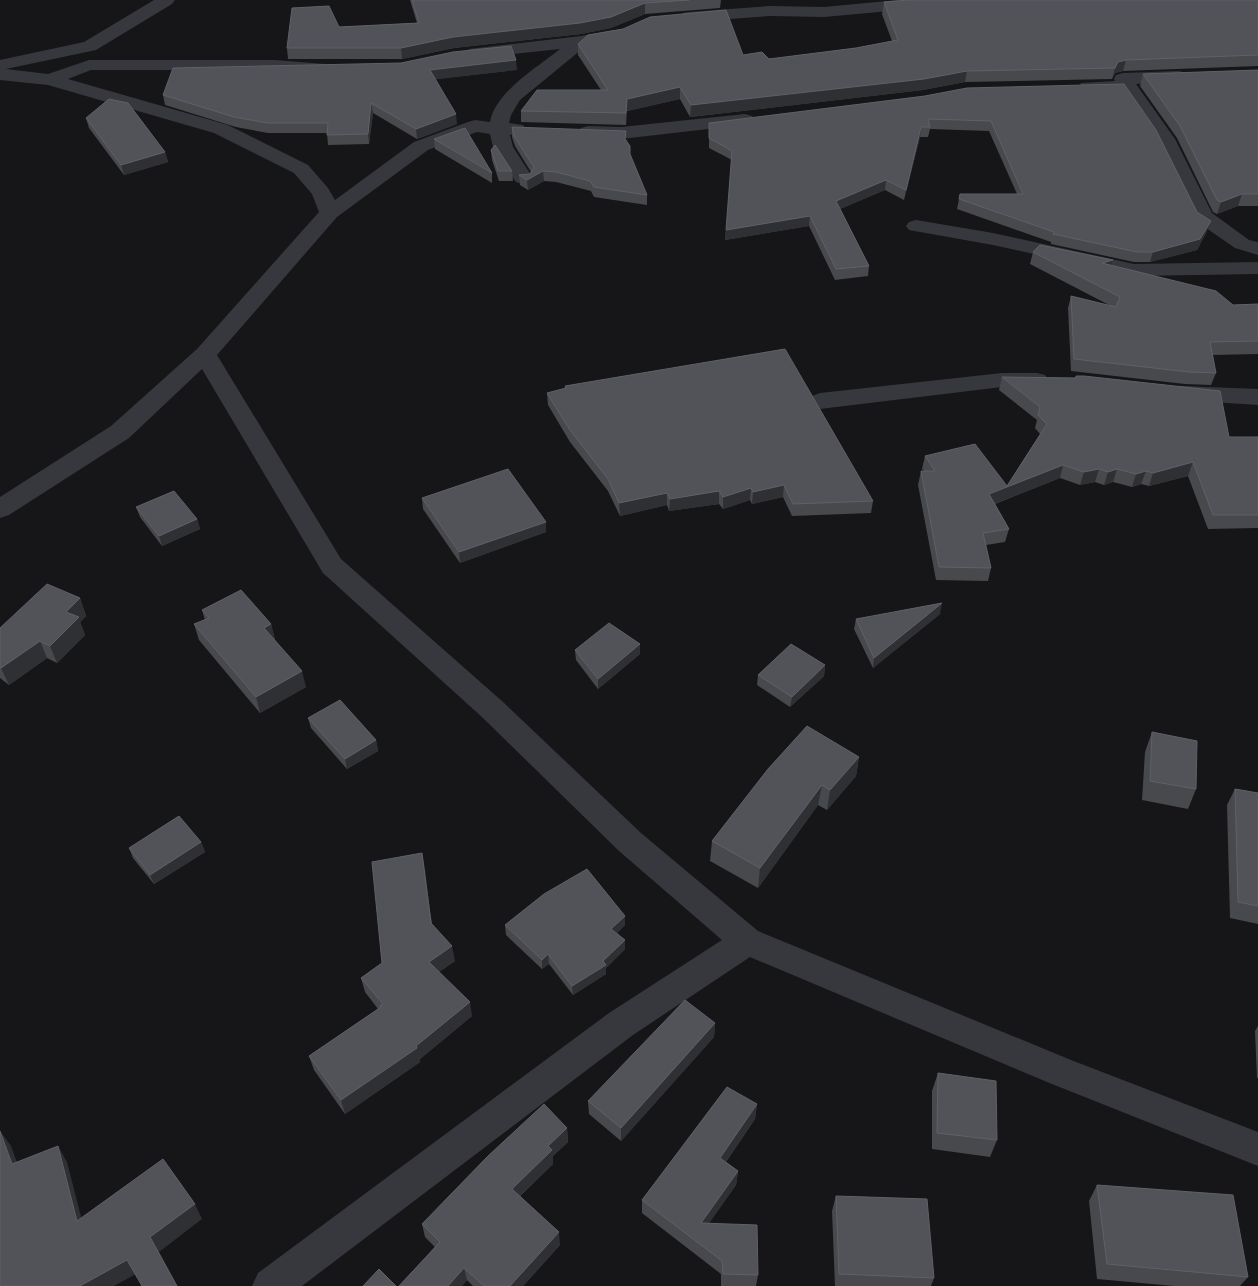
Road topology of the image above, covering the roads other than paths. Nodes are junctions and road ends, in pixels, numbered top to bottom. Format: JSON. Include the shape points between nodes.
{"nodes":[{"id":1,"x":166,"y":0,"type":"edge"},
{"id":2,"x":942,"y":0,"type":"edge"},
{"id":3,"x":674,"y":18,"type":"edge"},
{"id":4,"x":631,"y":27,"type":"edge"},
{"id":5,"x":581,"y":41,"type":"junction"},
{"id":6,"x":454,"y":55,"type":"edge"},
{"id":7,"x":0,"y":65,"type":"edge"},
{"id":8,"x":337,"y":67,"type":"edge"},
{"id":9,"x":0,"y":74,"type":"edge"},
{"id":10,"x":1200,"y":76,"type":"edge"},
{"id":11,"x":50,"y":80,"type":"junction"},
{"id":12,"x":1128,"y":86,"type":"junction"},
{"id":13,"x":1069,"y":87,"type":"edge"},
{"id":14,"x":758,"y":119,"type":"edge"},
{"id":15,"x":499,"y":129,"type":"junction"},
{"id":16,"x":536,"y":130,"type":"edge"},
{"id":17,"x":574,"y":132,"type":"edge"},
{"id":18,"x":523,"y":178,"type":"edge"},
{"id":19,"x":330,"y":213,"type":"junction"},
{"id":20,"x":916,"y":226,"type":"dead end"},
{"id":21,"x":1258,"y":249,"type":"edge"},
{"id":22,"x":1258,"y":268,"type":"edge"},
{"id":23,"x":205,"y":354,"type":"junction"},
{"id":24,"x":1061,"y":380,"type":"edge"},
{"id":25,"x":1157,"y":390,"type":"edge"},
{"id":26,"x":1258,"y":397,"type":"edge"},
{"id":27,"x":820,"y":401,"type":"dead end"},
{"id":28,"x":0,"y":509,"type":"edge"},
{"id":29,"x":747,"y":941,"type":"junction"},
{"id":30,"x":1258,"y":1150,"type":"edge"},
{"id":31,"x":271,"y":1286,"type":"edge"}],
"edges":[{"from":1,"to":7,"type":"street","via":[[90,46]]},
{"from":2,"to":3,"type":"street","via":[[824,12],[770,11]]},
{"from":4,"to":5,"type":"street","via":[[617,34]]},
{"from":5,"to":6,"type":"street"},
{"from":5,"to":15,"type":"street","via":[[513,96],[501,115]]},
{"from":8,"to":11,"type":"street","via":[[89,66]]},
{"from":9,"to":11,"type":"street"},
{"from":10,"to":12,"type":"street","via":[[1123,79]]},
{"from":11,"to":19,"type":"street","via":[[221,129],[301,169],[321,192]]},
{"from":12,"to":13,"type":"street"},
{"from":12,"to":21,"type":"street","via":[[1165,139],[1203,217],[1242,244]]},
{"from":14,"to":17,"type":"street","via":[[621,133]]},
{"from":15,"to":16,"type":"street"},
{"from":15,"to":18,"type":"street","via":[[503,147]]},
{"from":15,"to":19,"type":"street","via":[[474,126],[421,146]]},
{"from":19,"to":23,"type":"street"},
{"from":20,"to":22,"type":"street","via":[[1134,270]]},
{"from":23,"to":28,"type":"street","via":[[120,432]]},
{"from":23,"to":29,"type":"street","via":[[332,566],[493,710],[630,842]]},
{"from":24,"to":27,"type":"street","via":[[1002,380]]},
{"from":25,"to":26,"type":"street"},
{"from":29,"to":30,"type":"street"},
{"from":29,"to":31,"type":"street","via":[[621,1024]]}]}
